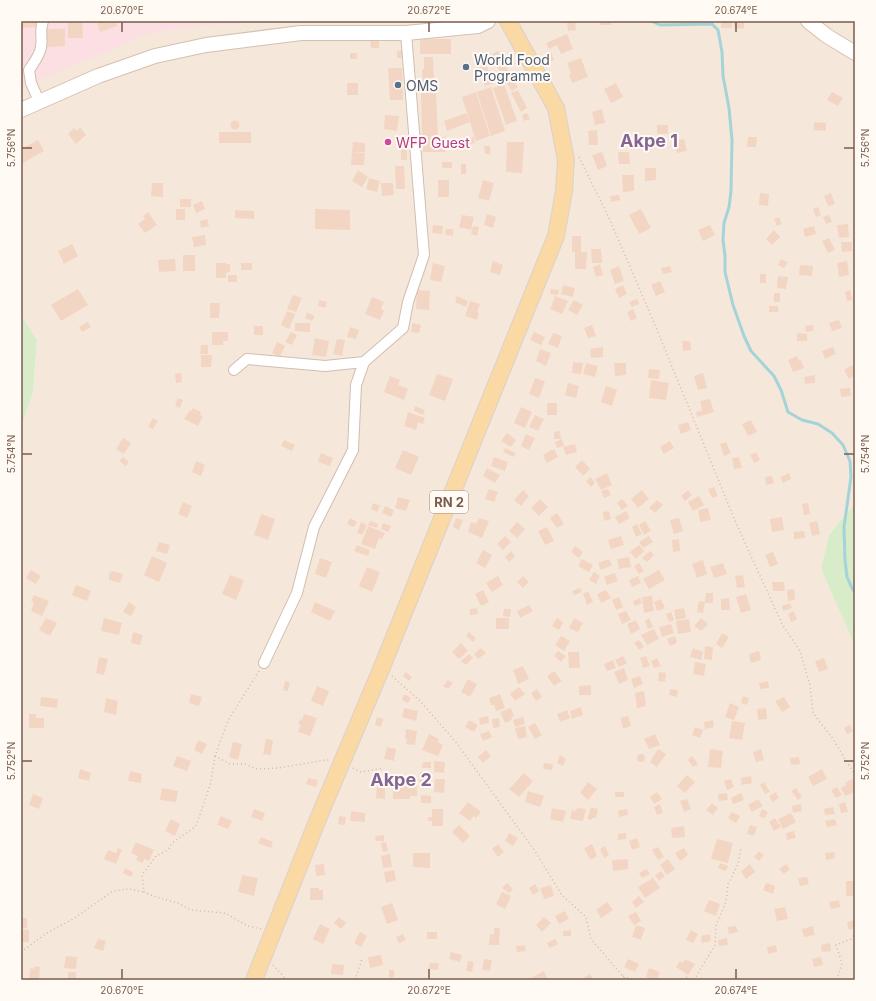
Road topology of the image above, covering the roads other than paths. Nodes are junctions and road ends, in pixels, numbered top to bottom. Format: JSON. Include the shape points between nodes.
{"nodes":[{"id":1,"x":43,"y":21,"type":"edge"},
{"id":2,"x":488,"y":21,"type":"edge"},
{"id":3,"x":508,"y":21,"type":"edge"},
{"id":4,"x":808,"y":21,"type":"edge"},
{"id":5,"x":406,"y":33,"type":"junction"},
{"id":6,"x":855,"y":53,"type":"edge"},
{"id":7,"x":39,"y":101,"type":"junction"},
{"id":8,"x":21,"y":110,"type":"edge"},
{"id":9,"x":364,"y":362,"type":"junction"},
{"id":10,"x":234,"y":370,"type":"dead end"},
{"id":11,"x":264,"y":663,"type":"road end"},
{"id":12,"x":254,"y":980,"type":"edge"}],
"edges":[{"from":1,"to":7,"type":"street","via":[[41,48],[29,70],[31,83]]},
{"from":2,"to":5,"type":"street","via":[[478,26]]},
{"from":3,"to":12,"type":"main road","number":"RN 2","via":[[556,108],[566,160],[564,191],[556,236]]},
{"from":4,"to":6,"type":"street"},
{"from":5,"to":7,"type":"street","via":[[300,33],[206,45],[155,56]]},
{"from":5,"to":9,"type":"street","via":[[424,256],[408,302],[403,328]]},
{"from":7,"to":8,"type":"street"},
{"from":9,"to":10,"type":"street","via":[[325,366],[247,359]]},
{"from":9,"to":11,"type":"street","via":[[356,386],[353,450],[314,527],[297,593]]}]}
